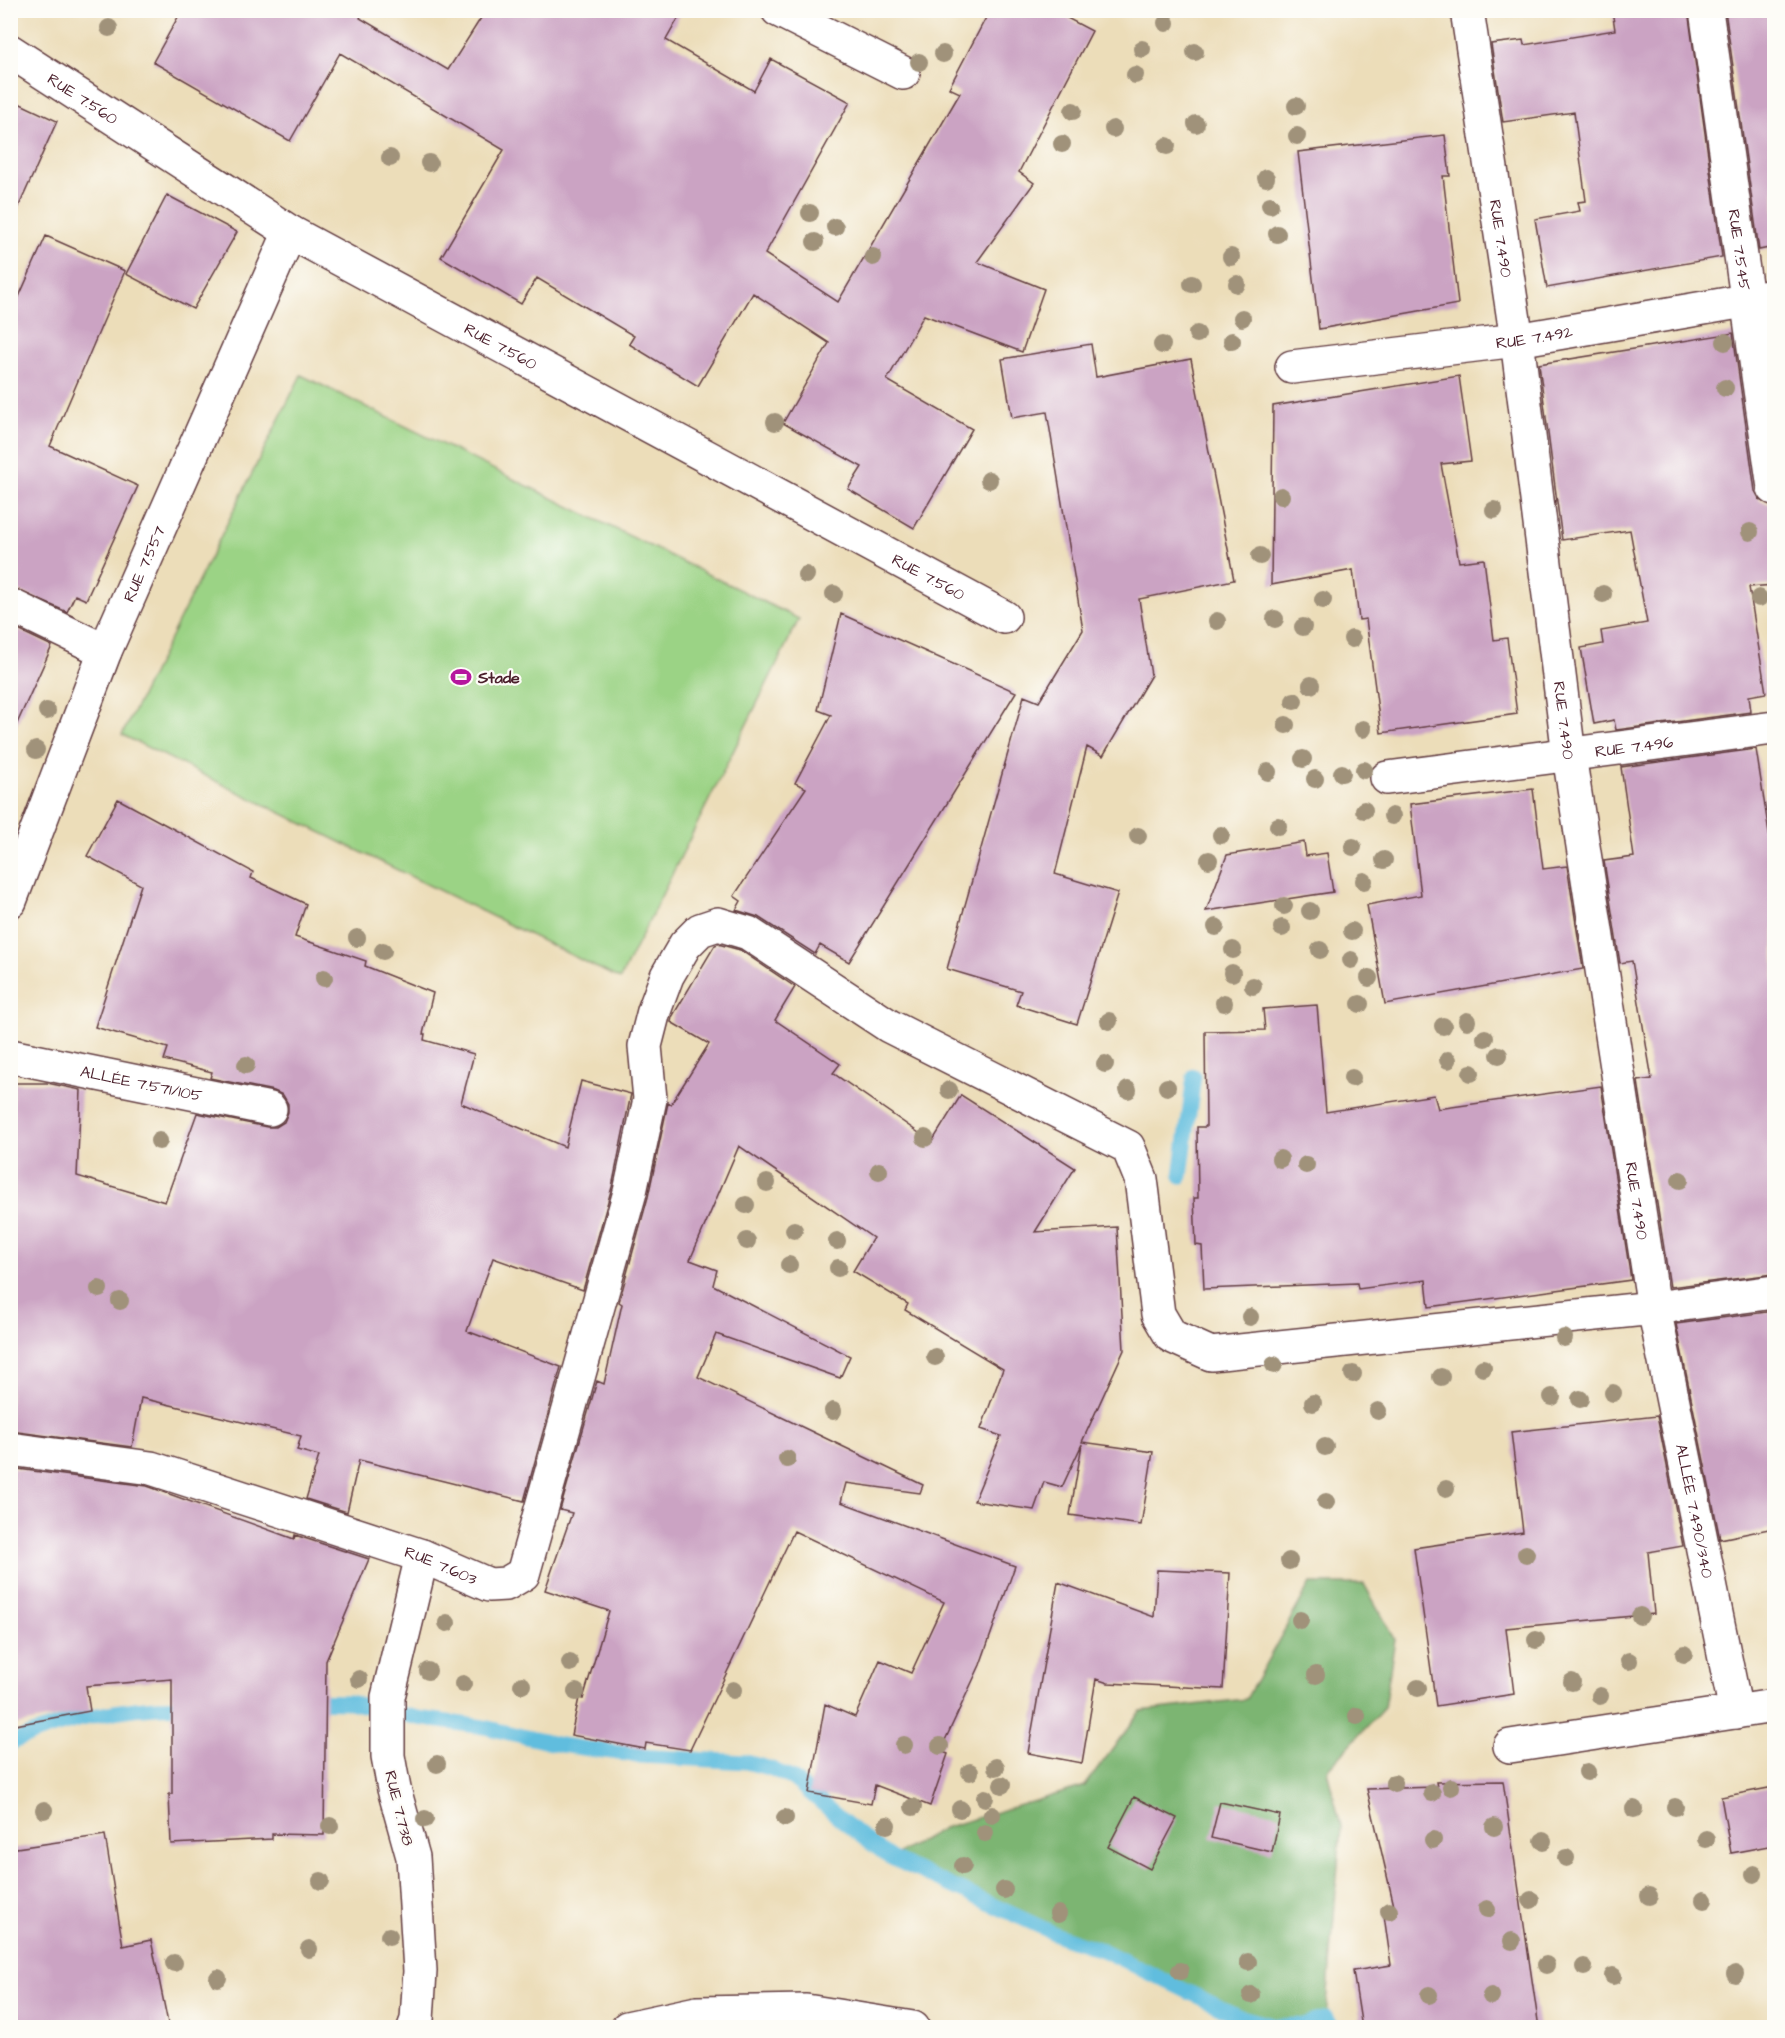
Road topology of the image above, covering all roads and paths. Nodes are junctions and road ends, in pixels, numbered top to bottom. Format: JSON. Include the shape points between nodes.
{"nodes":[{"id":1,"x":778,"y":10,"type":"edge"},
{"id":2,"x":1467,"y":10,"type":"edge"},
{"id":3,"x":1706,"y":10,"type":"edge"},
{"id":4,"x":10,"y":51,"type":"edge"},
{"id":5,"x":903,"y":73,"type":"dead end"},
{"id":6,"x":290,"y":232,"type":"junction"},
{"id":7,"x":1760,"y":298,"type":"edge"},
{"id":8,"x":1517,"y":340,"type":"junction"},
{"id":9,"x":1292,"y":367,"type":"dead end"},
{"id":10,"x":1774,"y":488,"type":"edge"},
{"id":11,"x":10,"y":605,"type":"edge"},
{"id":12,"x":1004,"y":617,"type":"dead end"},
{"id":13,"x":105,"y":651,"type":"junction"},
{"id":14,"x":1774,"y":728,"type":"edge"},
{"id":15,"x":1569,"y":755,"type":"junction"},
{"id":16,"x":1387,"y":778,"type":"dead end"},
{"id":17,"x":10,"y":901,"type":"edge"},
{"id":18,"x":10,"y":1056,"type":"edge"},
{"id":19,"x":270,"y":1109,"type":"dead end"},
{"id":20,"x":1774,"y":1292,"type":"edge"},
{"id":21,"x":1654,"y":1308,"type":"junction"},
{"id":22,"x":10,"y":1449,"type":"edge"},
{"id":23,"x":422,"y":1556,"type":"junction"},
{"id":24,"x":1774,"y":1706,"type":"edge"},
{"id":25,"x":1736,"y":1712,"type":"junction"},
{"id":26,"x":1510,"y":1746,"type":"dead end"},
{"id":27,"x":414,"y":2028,"type":"edge"},
{"id":28,"x":627,"y":2028,"type":"edge"},
{"id":29,"x":913,"y":2028,"type":"edge"}],
"edges":[{"from":1,"to":5,"type":"street"},
{"from":2,"to":8,"type":"street","name":"RUE 7.490"},
{"from":3,"to":7,"type":"street","name":"RUE 7.545"},
{"from":4,"to":6,"type":"street","name":"RUE 7.560"},
{"from":6,"to":12,"type":"street","name":"RUE 7.560"},
{"from":6,"to":13,"type":"street","name":"RUE 7.557"},
{"from":7,"to":8,"type":"street","name":"RUE 7.492"},
{"from":7,"to":10,"type":"street","name":"RUE 7.545"},
{"from":8,"to":9,"type":"street","name":"RUE 7.492"},
{"from":8,"to":15,"type":"street","name":"RUE 7.490"},
{"from":11,"to":13,"type":"street"},
{"from":13,"to":17,"type":"street","name":"RUE 7.557"},
{"from":14,"to":15,"type":"street","name":"RUE 7.496"},
{"from":15,"to":16,"type":"street","name":"RUE 7.496"},
{"from":15,"to":21,"type":"street","name":"RUE 7.490"},
{"from":18,"to":19,"type":"street","name":"ALLÉE 7.571/105"},
{"from":20,"to":21,"type":"street"},
{"from":21,"to":23,"type":"street","name":"RUE 7.603","via":[[1211,1354],[1171,1336],[1158,1314],[1141,1179],[1128,1147],[889,1026],[748,933],[718,924],[700,930],[685,945],[667,976],[654,1011],[645,1046],[650,1099],[630,1192],[523,1574],[506,1584],[489,1585]]},
{"from":21,"to":25,"type":"street","name":"ALLÉE 7.490/340"},
{"from":22,"to":23,"type":"street","name":"RUE 7.603","via":[[151,1468]]},
{"from":23,"to":27,"type":"street","name":"RUE 7.738","via":[[388,1697],[388,1756],[413,1857],[420,1971]]},
{"from":24,"to":25,"type":"street"},
{"from":25,"to":26,"type":"street"},
{"from":28,"to":29,"type":"street","via":[[697,2013],[806,2010]]}]}
